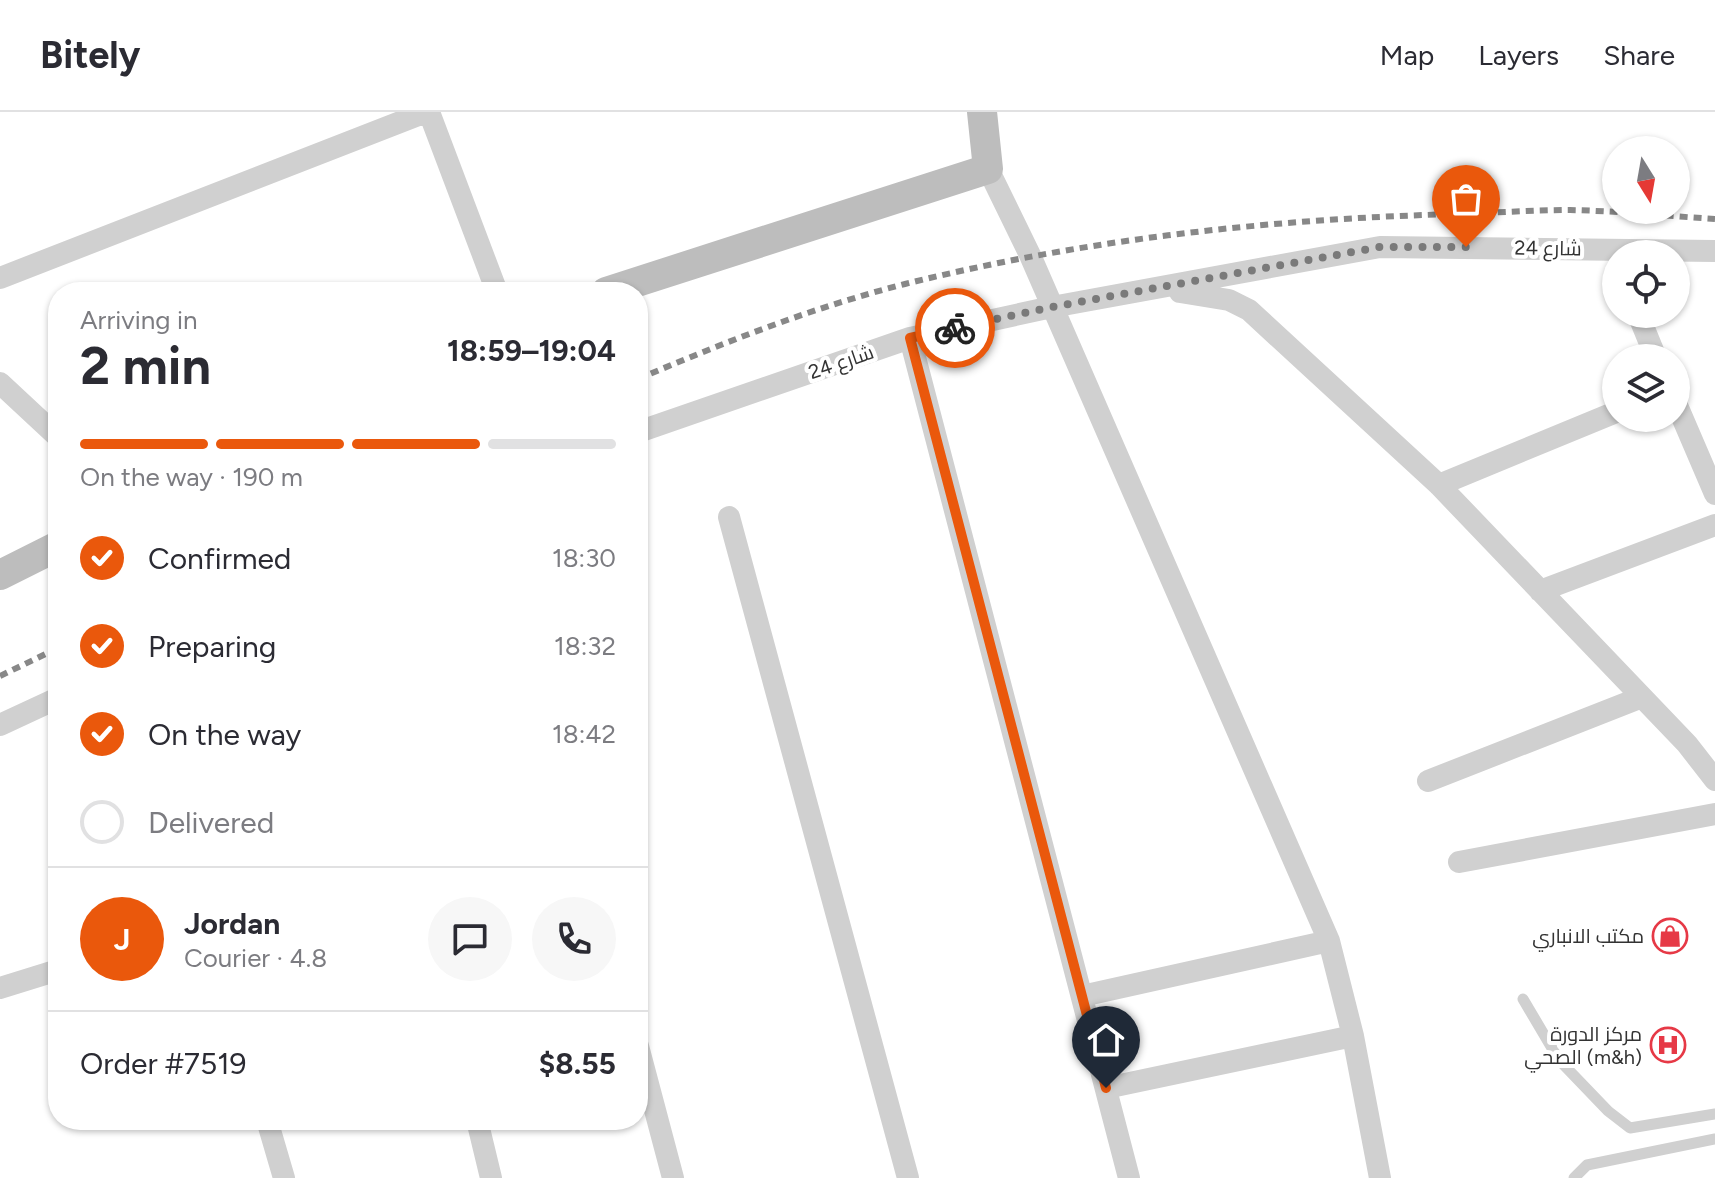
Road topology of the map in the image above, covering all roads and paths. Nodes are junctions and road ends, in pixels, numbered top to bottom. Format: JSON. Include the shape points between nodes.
{"nodes":[{"id":1,"x":428,"y":112,"type":"edge"},
{"id":2,"x":982,"y":112,"type":"edge"},
{"id":3,"x":988,"y":169,"type":"junction"},
{"id":4,"x":1715,"y":251,"type":"edge"},
{"id":5,"x":1690,"y":252,"type":"edge"},
{"id":6,"x":1602,"y":256,"type":"edge"},
{"id":7,"x":0,"y":278,"type":"edge"},
{"id":8,"x":493,"y":282,"type":"edge"},
{"id":9,"x":637,"y":282,"type":"edge"},
{"id":10,"x":1145,"y":290,"type":"junction"},
{"id":11,"x":1052,"y":307,"type":"junction"},
{"id":12,"x":910,"y":338,"type":"junction"},
{"id":13,"x":0,"y":383,"type":"edge"},
{"id":14,"x":1602,"y":418,"type":"edge"},
{"id":15,"x":48,"y":428,"type":"edge"},
{"id":16,"x":648,"y":429,"type":"edge"},
{"id":17,"x":1688,"y":432,"type":"edge"},
{"id":18,"x":1439,"y":485,"type":"junction"},
{"id":19,"x":1715,"y":494,"type":"edge"},
{"id":20,"x":729,"y":517,"type":"dead end"},
{"id":21,"x":1715,"y":525,"type":"edge"},
{"id":22,"x":48,"y":551,"type":"edge"},
{"id":23,"x":0,"y":575,"type":"edge"},
{"id":24,"x":1540,"y":591,"type":"junction"},
{"id":25,"x":1642,"y":697,"type":"junction"},
{"id":26,"x":48,"y":703,"type":"edge"},
{"id":27,"x":0,"y":725,"type":"edge"},
{"id":28,"x":1715,"y":780,"type":"edge"},
{"id":29,"x":1428,"y":781,"type":"dead end"},
{"id":30,"x":1715,"y":814,"type":"edge"},
{"id":31,"x":1459,"y":862,"type":"dead end"},
{"id":32,"x":1329,"y":941,"type":"junction"},
{"id":33,"x":48,"y":973,"type":"edge"},
{"id":34,"x":0,"y":988,"type":"edge"},
{"id":35,"x":1082,"y":996,"type":"junction"},
{"id":36,"x":1523,"y":999,"type":"dead end"},
{"id":37,"x":1353,"y":1036,"type":"junction"},
{"id":38,"x":648,"y":1084,"type":"edge"},
{"id":39,"x":1106,"y":1088,"type":"junction"},
{"id":40,"x":1715,"y":1114,"type":"edge"},
{"id":41,"x":270,"y":1130,"type":"edge"},
{"id":42,"x":479,"y":1130,"type":"edge"},
{"id":43,"x":1715,"y":1139,"type":"edge"},
{"id":44,"x":284,"y":1178,"type":"edge"},
{"id":45,"x":491,"y":1178,"type":"edge"},
{"id":46,"x":673,"y":1178,"type":"edge"},
{"id":47,"x":908,"y":1178,"type":"edge"},
{"id":48,"x":1129,"y":1178,"type":"edge"},
{"id":49,"x":1380,"y":1178,"type":"edge"},
{"id":50,"x":1574,"y":1178,"type":"edge"}],
"edges":[{"from":1,"to":7,"type":"street"},
{"from":1,"to":8,"type":"street"},
{"from":2,"to":3,"type":"street"},
{"from":3,"to":9,"type":"street"},
{"from":3,"to":11,"type":"street"},
{"from":4,"to":5,"type":"street","name":"شارع 24"},
{"from":6,"to":10,"type":"street","name":"شارع 24","via":[[1380,247]]},
{"from":10,"to":11,"type":"street","name":"شارع 24"},
{"from":10,"to":18,"type":"street","via":[[1194,292],[1249,310]]},
{"from":11,"to":12,"type":"street","name":"شارع 24"},
{"from":11,"to":32,"type":"street"},
{"from":12,"to":16,"type":"street","name":"شارع 24"},
{"from":12,"to":35,"type":"street"},
{"from":13,"to":15,"type":"street"},
{"from":14,"to":18,"type":"street"},
{"from":17,"to":19,"type":"street"},
{"from":18,"to":24,"type":"street"},
{"from":20,"to":47,"type":"street"},
{"from":21,"to":24,"type":"street"},
{"from":22,"to":23,"type":"street"},
{"from":24,"to":25,"type":"street"},
{"from":25,"to":28,"type":"street"},
{"from":25,"to":29,"type":"street"},
{"from":26,"to":27,"type":"street"},
{"from":30,"to":31,"type":"street"},
{"from":32,"to":35,"type":"street"},
{"from":32,"to":37,"type":"street"},
{"from":33,"to":34,"type":"street"},
{"from":35,"to":39,"type":"street"},
{"from":36,"to":40,"type":"lane","via":[[1559,1060],[1630,1128]]},
{"from":37,"to":39,"type":"street"},
{"from":37,"to":49,"type":"street"},
{"from":38,"to":46,"type":"street"},
{"from":39,"to":48,"type":"street"},
{"from":41,"to":44,"type":"street"},
{"from":42,"to":45,"type":"street"},
{"from":43,"to":50,"type":"lane","via":[[1587,1165]]}]}
